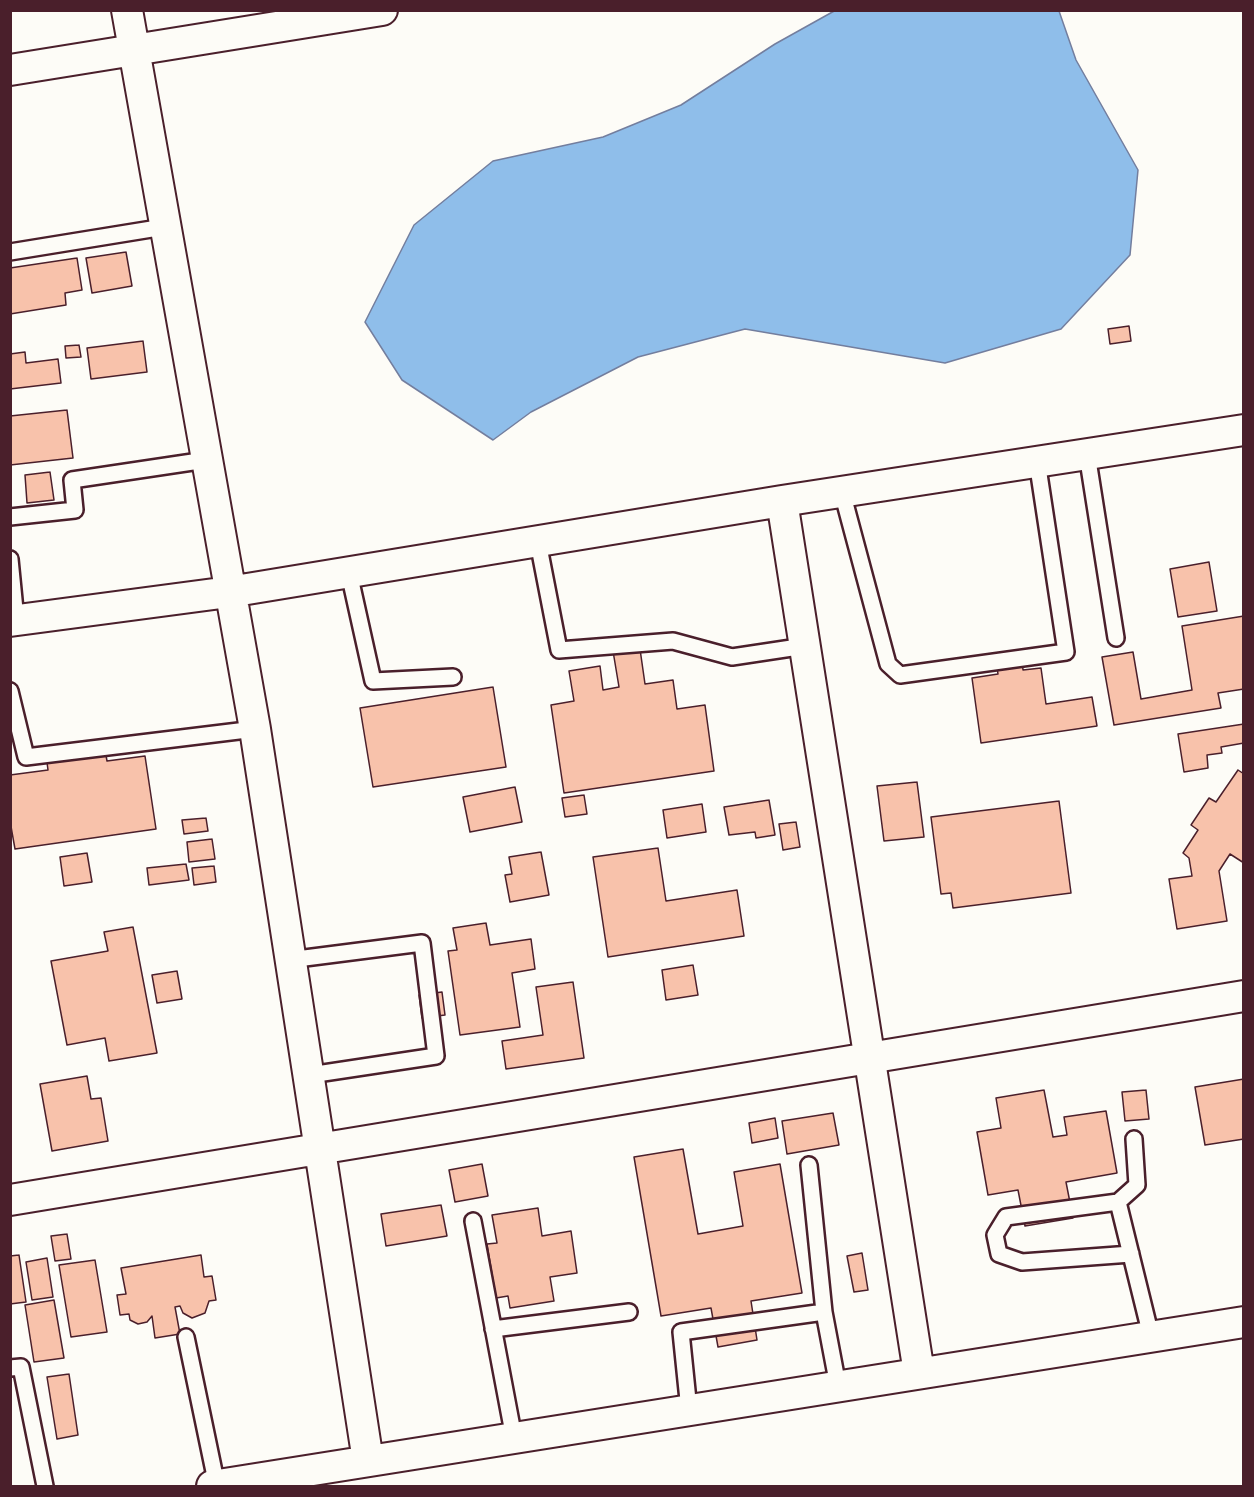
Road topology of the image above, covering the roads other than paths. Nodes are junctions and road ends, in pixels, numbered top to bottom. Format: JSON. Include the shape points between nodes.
{"nodes":[{"id":1,"x":127,"y":10,"type":"edge"},
{"id":2,"x":382,"y":10,"type":"edge"},
{"id":3,"x":132,"y":50,"type":"junction"},
{"id":4,"x":10,"y":70,"type":"edge"},
{"id":5,"x":164,"y":227,"type":"junction"},
{"id":6,"x":10,"y":252,"type":"edge"},
{"id":7,"x":1244,"y":430,"type":"edge"},
{"id":8,"x":1087,"y":454,"type":"junction"},
{"id":9,"x":206,"y":460,"type":"junction"},
{"id":10,"x":1037,"y":461,"type":"junction"},
{"id":11,"x":842,"y":492,"type":"junction"},
{"id":12,"x":782,"y":501,"type":"junction"},
{"id":13,"x":10,"y":517,"type":"edge"},
{"id":14,"x":538,"y":542,"type":"junction"},
{"id":15,"x":10,"y":559,"type":"edge"},
{"id":16,"x":349,"y":573,"type":"junction"},
{"id":17,"x":230,"y":592,"type":"junction"},
{"id":18,"x":13,"y":620,"type":"edge"},
{"id":19,"x":1116,"y":638,"type":"dead end"},
{"id":20,"x":805,"y":646,"type":"junction"},
{"id":21,"x":453,"y":676,"type":"dead end"},
{"id":22,"x":10,"y":691,"type":"edge"},
{"id":23,"x":255,"y":729,"type":"junction"},
{"id":24,"x":289,"y":960,"type":"junction"},
{"id":25,"x":1244,"y":996,"type":"edge"},
{"id":26,"x":870,"y":1058,"type":"junction"},
{"id":27,"x":310,"y":1075,"type":"junction"},
{"id":28,"x":1134,"y":1139,"type":"dead end"},
{"id":29,"x":318,"y":1148,"type":"junction"},
{"id":30,"x":809,"y":1166,"type":"dead end"},
{"id":31,"x":10,"y":1200,"type":"edge"},
{"id":32,"x":1118,"y":1202,"type":"junction"},
{"id":33,"x":473,"y":1221,"type":"dead end"},
{"id":34,"x":1131,"y":1254,"type":"junction"},
{"id":35,"x":630,"y":1312,"type":"dead end"},
{"id":36,"x":824,"y":1312,"type":"junction"},
{"id":37,"x":1244,"y":1322,"type":"edge"},
{"id":38,"x":493,"y":1329,"type":"junction"},
{"id":39,"x":1151,"y":1336,"type":"junction"},
{"id":40,"x":186,"y":1337,"type":"dead end"},
{"id":41,"x":10,"y":1368,"type":"edge"},
{"id":42,"x":919,"y":1374,"type":"junction"},
{"id":43,"x":838,"y":1386,"type":"junction"},
{"id":44,"x":689,"y":1410,"type":"junction"},
{"id":45,"x":514,"y":1438,"type":"junction"},
{"id":46,"x":368,"y":1461,"type":"junction"},
{"id":47,"x":45,"y":1486,"type":"edge"},
{"id":48,"x":214,"y":1486,"type":"edge"}],
"edges":[{"from":1,"to":3,"type":"street"},
{"from":2,"to":3,"type":"street"},
{"from":3,"to":4,"type":"street"},
{"from":3,"to":5,"type":"street"},
{"from":5,"to":6,"type":"lane"},
{"from":5,"to":9,"type":"street"},
{"from":7,"to":8,"type":"street"},
{"from":8,"to":10,"type":"street"},
{"from":8,"to":19,"type":"lane"},
{"from":9,"to":13,"type":"lane","via":[[72,480],[75,510]]},
{"from":9,"to":17,"type":"street"},
{"from":10,"to":11,"type":"street"},
{"from":10,"to":11,"type":"lane","via":[[1066,652],[900,675],[888,664]]},
{"from":11,"to":12,"type":"street"},
{"from":12,"to":14,"type":"street"},
{"from":12,"to":20,"type":"street"},
{"from":14,"to":16,"type":"street"},
{"from":14,"to":20,"type":"lane","via":[[559,650],[673,641],[732,657]]},
{"from":15,"to":18,"type":"lane"},
{"from":16,"to":17,"type":"street"},
{"from":16,"to":21,"type":"lane","via":[[373,681]]},
{"from":17,"to":18,"type":"street"},
{"from":17,"to":23,"type":"street"},
{"from":20,"to":26,"type":"street"},
{"from":22,"to":23,"type":"lane","via":[[26,757]]},
{"from":23,"to":24,"type":"street"},
{"from":24,"to":27,"type":"street"},
{"from":24,"to":27,"type":"lane","via":[[422,943],[436,1056]]},
{"from":25,"to":26,"type":"street"},
{"from":26,"to":29,"type":"street"},
{"from":26,"to":42,"type":"street"},
{"from":27,"to":29,"type":"street"},
{"from":28,"to":32,"type":"lane","via":[[1137,1185]]},
{"from":29,"to":31,"type":"street"},
{"from":29,"to":46,"type":"street"},
{"from":30,"to":36,"type":"lane"},
{"from":32,"to":34,"type":"lane"},
{"from":32,"to":34,"type":"lane","via":[[1006,1217],[995,1235],[999,1254],[1022,1262]]},
{"from":33,"to":38,"type":"lane"},
{"from":34,"to":39,"type":"lane"},
{"from":35,"to":38,"type":"lane"},
{"from":36,"to":43,"type":"lane"},
{"from":36,"to":44,"type":"lane","via":[[681,1332]]},
{"from":37,"to":39,"type":"street"},
{"from":38,"to":45,"type":"lane"},
{"from":39,"to":42,"type":"street"},
{"from":40,"to":48,"type":"lane"},
{"from":41,"to":47,"type":"lane","via":[[21,1367]]},
{"from":42,"to":43,"type":"street"},
{"from":43,"to":44,"type":"street"},
{"from":44,"to":45,"type":"street"},
{"from":45,"to":46,"type":"street"},
{"from":46,"to":48,"type":"street"}]}
